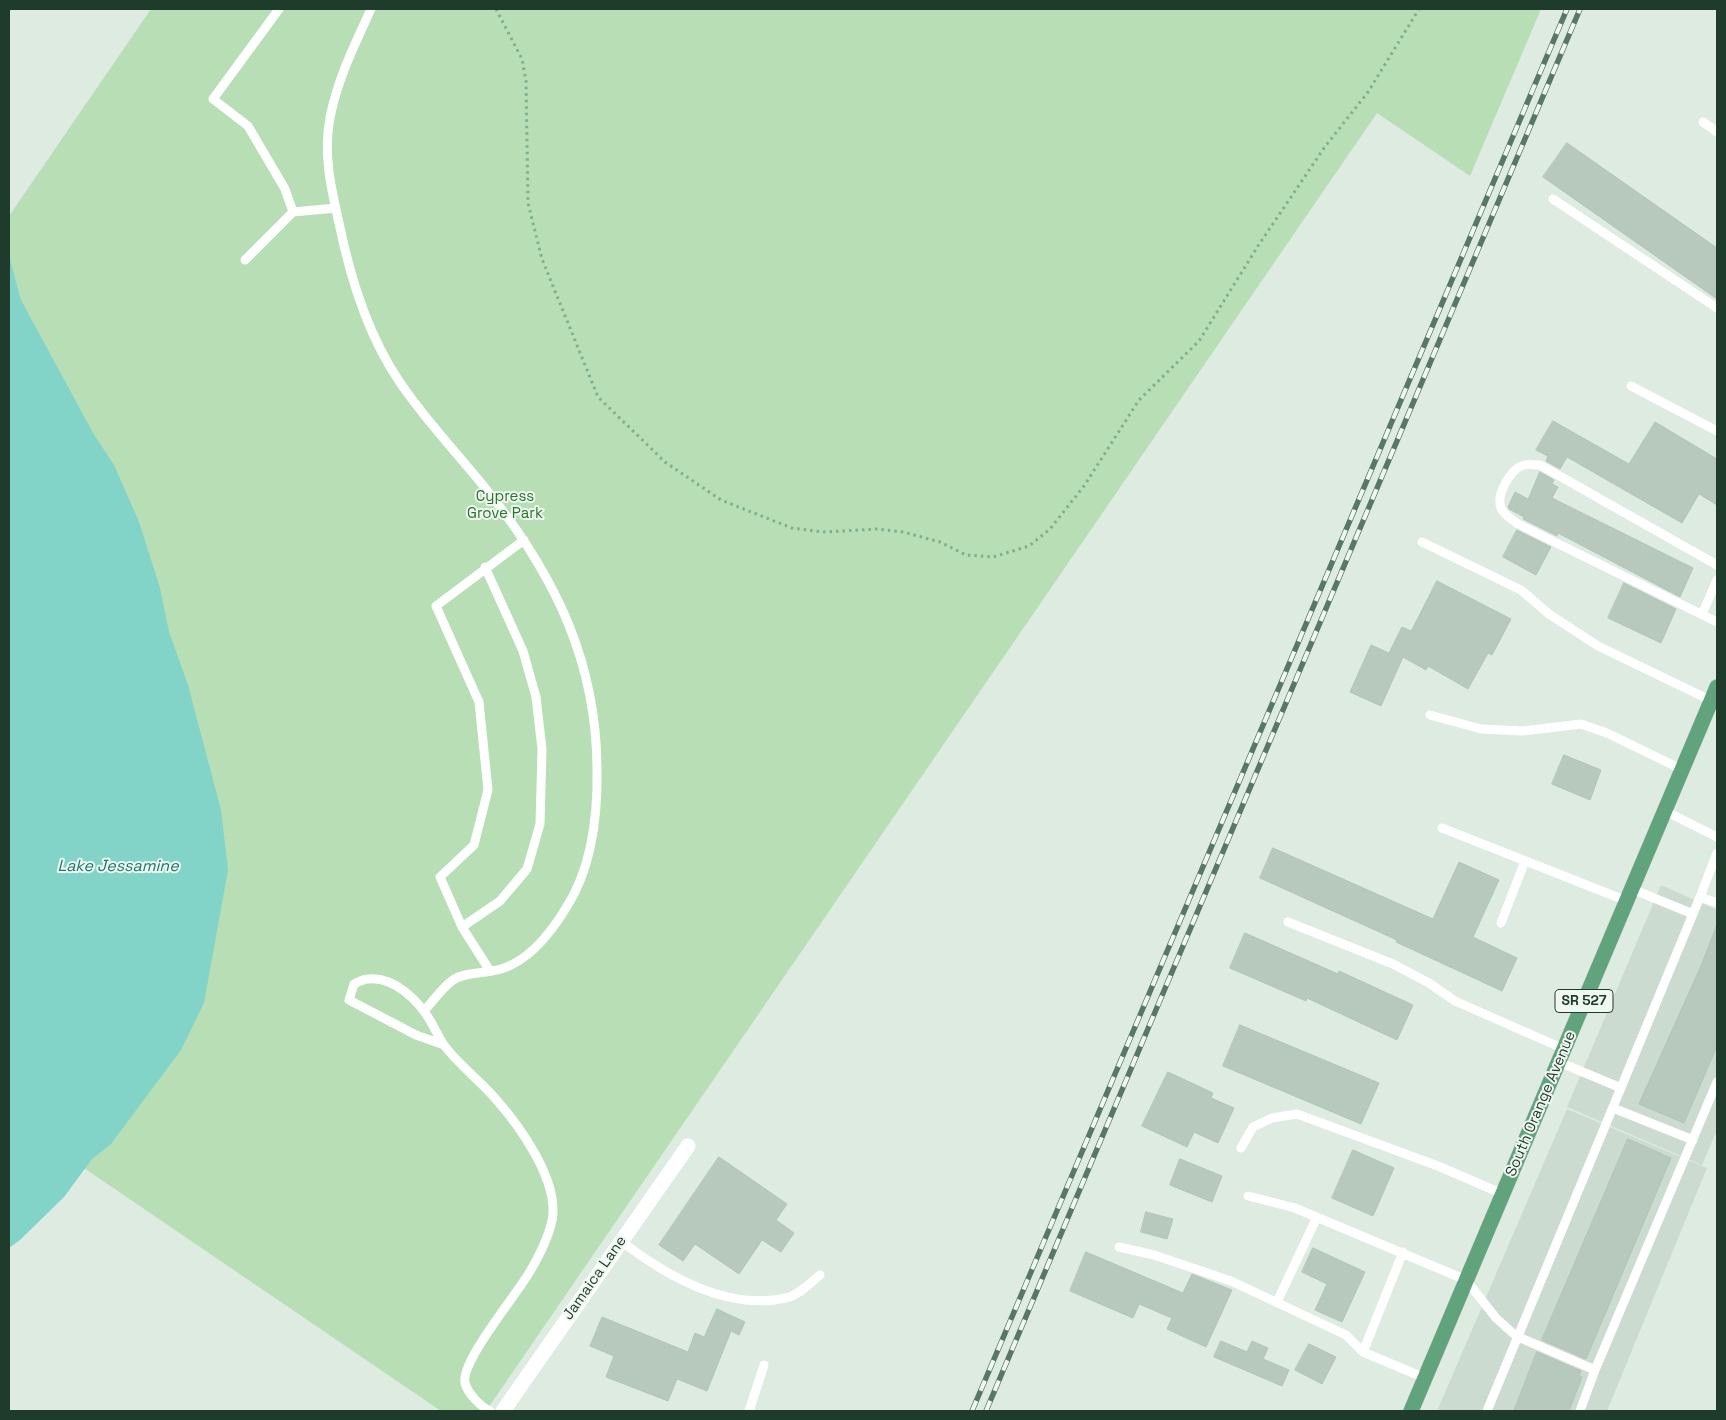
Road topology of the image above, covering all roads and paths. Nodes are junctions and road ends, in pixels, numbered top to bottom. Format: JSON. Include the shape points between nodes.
{"nodes":[{"id":1,"x":279,"y":9,"type":"edge"},
{"id":2,"x":371,"y":9,"type":"edge"},
{"id":3,"x":496,"y":9,"type":"edge"},
{"id":4,"x":1419,"y":9,"type":"edge"},
{"id":5,"x":1703,"y":122,"type":"dead end"},
{"id":6,"x":1717,"y":132,"type":"edge"},
{"id":7,"x":1553,"y":199,"type":"dead end"},
{"id":8,"x":336,"y":208,"type":"junction"},
{"id":9,"x":293,"y":212,"type":"junction"},
{"id":10,"x":245,"y":260,"type":"dead end"},
{"id":11,"x":1717,"y":308,"type":"edge"},
{"id":12,"x":1631,"y":386,"type":"dead end"},
{"id":13,"x":1717,"y":431,"type":"edge"},
{"id":14,"x":524,"y":540,"type":"junction"},
{"id":15,"x":1422,"y":542,"type":"dead end"},
{"id":16,"x":1717,"y":565,"type":"edge"},
{"id":17,"x":485,"y":567,"type":"junction"},
{"id":18,"x":1717,"y":580,"type":"edge"},
{"id":19,"x":1702,"y":614,"type":"junction"},
{"id":20,"x":1717,"y":622,"type":"edge"},
{"id":21,"x":1714,"y":694,"type":"edge"},
{"id":22,"x":1430,"y":715,"type":"dead end"},
{"id":23,"x":1683,"y":770,"type":"junction"},
{"id":24,"x":1665,"y":811,"type":"junction"},
{"id":25,"x":1442,"y":828,"type":"dead end"},
{"id":26,"x":1717,"y":837,"type":"edge"},
{"id":27,"x":1717,"y":853,"type":"edge"},
{"id":28,"x":1525,"y":861,"type":"junction"},
{"id":29,"x":1629,"y":895,"type":"junction"},
{"id":30,"x":1700,"y":897,"type":"junction"},
{"id":31,"x":1717,"y":903,"type":"edge"},
{"id":32,"x":1693,"y":914,"type":"junction"},
{"id":33,"x":1288,"y":922,"type":"dead end"},
{"id":34,"x":1501,"y":922,"type":"dead end"},
{"id":35,"x":462,"y":927,"type":"junction"},
{"id":36,"x":490,"y":971,"type":"junction"},
{"id":37,"x":425,"y":1010,"type":"junction"},
{"id":38,"x":444,"y":1045,"type":"junction"},
{"id":39,"x":1562,"y":1056,"type":"junction"},
{"id":40,"x":1717,"y":1082,"type":"edge"},
{"id":41,"x":1621,"y":1088,"type":"junction"},
{"id":42,"x":1613,"y":1108,"type":"junction"},
{"id":43,"x":1693,"y":1140,"type":"junction"},
{"id":44,"x":688,"y":1146,"type":"dead end"},
{"id":45,"x":1240,"y":1148,"type":"dead end"},
{"id":46,"x":1503,"y":1194,"type":"junction"},
{"id":47,"x":1248,"y":1196,"type":"dead end"},
{"id":48,"x":1317,"y":1217,"type":"junction"},
{"id":49,"x":621,"y":1241,"type":"junction"},
{"id":50,"x":1119,"y":1247,"type":"dead end"},
{"id":51,"x":1403,"y":1252,"type":"junction"},
{"id":52,"x":820,"y":1275,"type":"dead end"},
{"id":53,"x":1466,"y":1280,"type":"junction"},
{"id":54,"x":1277,"y":1302,"type":"junction"},
{"id":55,"x":1516,"y":1336,"type":"junction"},
{"id":56,"x":1363,"y":1352,"type":"junction"},
{"id":57,"x":764,"y":1365,"type":"dead end"},
{"id":58,"x":1596,"y":1370,"type":"junction"},
{"id":59,"x":1425,"y":1378,"type":"junction"},
{"id":60,"x":490,"y":1411,"type":"edge"},
{"id":61,"x":503,"y":1411,"type":"edge"},
{"id":62,"x":749,"y":1411,"type":"edge"},
{"id":63,"x":1411,"y":1411,"type":"edge"},
{"id":64,"x":1487,"y":1411,"type":"edge"},
{"id":65,"x":1580,"y":1411,"type":"edge"}],
"edges":[{"from":1,"to":9,"type":"lane","via":[[213,99],[248,126],[285,189]]},
{"from":2,"to":8,"type":"lane","via":[[343,72],[330,118],[327,148]]},
{"from":3,"to":4,"type":"path","via":[[522,59],[526,81],[528,203],[542,259],[598,397],[665,462],[720,500],[792,528],[823,532],[894,531],[940,542],[966,555],[993,557],[1029,546],[1050,530],[1084,486],[1139,400],[1199,342],[1258,246],[1324,148],[1368,92]]},
{"from":5,"to":6,"type":"lane"},
{"from":7,"to":11,"type":"lane"},
{"from":8,"to":9,"type":"lane"},
{"from":8,"to":14,"type":"lane","via":[[351,274],[373,334],[398,379]]},
{"from":9,"to":10,"type":"lane"},
{"from":12,"to":13,"type":"lane"},
{"from":14,"to":17,"type":"lane"},
{"from":14,"to":36,"type":"lane","via":[[552,585],[572,632],[589,687],[597,737],[598,792],[584,873],[568,906],[530,952],[505,968]]},
{"from":15,"to":21,"type":"lane","via":[[1521,590],[1549,614],[1598,646]]},
{"from":16,"to":19,"type":"lane","via":[[1540,465],[1524,465],[1514,470],[1501,492],[1500,504],[1504,513],[1518,524]]},
{"from":17,"to":35,"type":"lane","via":[[523,651],[536,697],[542,749],[540,824],[527,869],[500,901]]},
{"from":17,"to":35,"type":"lane","via":[[436,606],[478,702],[488,790],[474,845],[440,877]]},
{"from":18,"to":19,"type":"lane"},
{"from":19,"to":20,"type":"lane"},
{"from":21,"to":23,"type":"main road","name":"South Orange Avenue","number":"SR 527"},
{"from":22,"to":23,"type":"lane","via":[[1490,729],[1523,731],[1581,724]]},
{"from":23,"to":24,"type":"main road","name":"South Orange Avenue","number":"SR 527"},
{"from":24,"to":26,"type":"lane"},
{"from":24,"to":29,"type":"main road","name":"South Orange Avenue","number":"SR 527"},
{"from":25,"to":28,"type":"lane"},
{"from":27,"to":30,"type":"lane"},
{"from":28,"to":29,"type":"lane"},
{"from":28,"to":34,"type":"lane"},
{"from":29,"to":32,"type":"lane"},
{"from":29,"to":39,"type":"main road","name":"South Orange Avenue","number":"SR 527"},
{"from":30,"to":31,"type":"lane"},
{"from":30,"to":32,"type":"lane"},
{"from":32,"to":41,"type":"lane"},
{"from":33,"to":39,"type":"lane","via":[[1394,964],[1456,1001]]},
{"from":35,"to":36,"type":"lane"},
{"from":36,"to":37,"type":"lane","via":[[454,980]]},
{"from":37,"to":38,"type":"lane"},
{"from":37,"to":38,"type":"lane","via":[[408,992],[368,978],[354,984],[349,1000],[416,1035]]},
{"from":38,"to":60,"type":"lane","via":[[518,1126],[548,1185],[552,1215],[546,1238],[529,1273],[484,1339],[466,1372],[465,1383],[469,1390],[478,1403]]},
{"from":39,"to":41,"type":"lane"},
{"from":39,"to":46,"type":"main road","name":"South Orange Avenue","number":"SR 527"},
{"from":40,"to":43,"type":"lane"},
{"from":41,"to":42,"type":"lane"},
{"from":42,"to":43,"type":"lane"},
{"from":42,"to":55,"type":"lane"},
{"from":43,"to":58,"type":"lane"},
{"from":44,"to":49,"type":"street","name":"Jamaica Lane"},
{"from":45,"to":46,"type":"lane","via":[[1253,1127],[1272,1118],[1297,1114],[1438,1166]]},
{"from":46,"to":53,"type":"main road","name":"South Orange Avenue","number":"SR 527"},
{"from":47,"to":48,"type":"lane"},
{"from":48,"to":51,"type":"lane"},
{"from":48,"to":54,"type":"lane"},
{"from":49,"to":52,"type":"lane","via":[[682,1281],[704,1290],[757,1301],[788,1298]]},
{"from":49,"to":61,"type":"street","name":"Jamaica Lane"},
{"from":50,"to":54,"type":"lane","via":[[1154,1255],[1231,1281]]},
{"from":51,"to":53,"type":"lane"},
{"from":51,"to":56,"type":"lane"},
{"from":53,"to":55,"type":"lane","via":[[1496,1318]]},
{"from":53,"to":59,"type":"main road","name":"South Orange Avenue","number":"SR 527"},
{"from":54,"to":56,"type":"lane","via":[[1346,1335]]},
{"from":55,"to":58,"type":"lane"},
{"from":55,"to":64,"type":"lane"},
{"from":56,"to":59,"type":"lane"},
{"from":57,"to":62,"type":"lane"},
{"from":58,"to":65,"type":"lane"},
{"from":59,"to":63,"type":"main road","name":"South Orange Avenue","number":"SR 527"}]}
